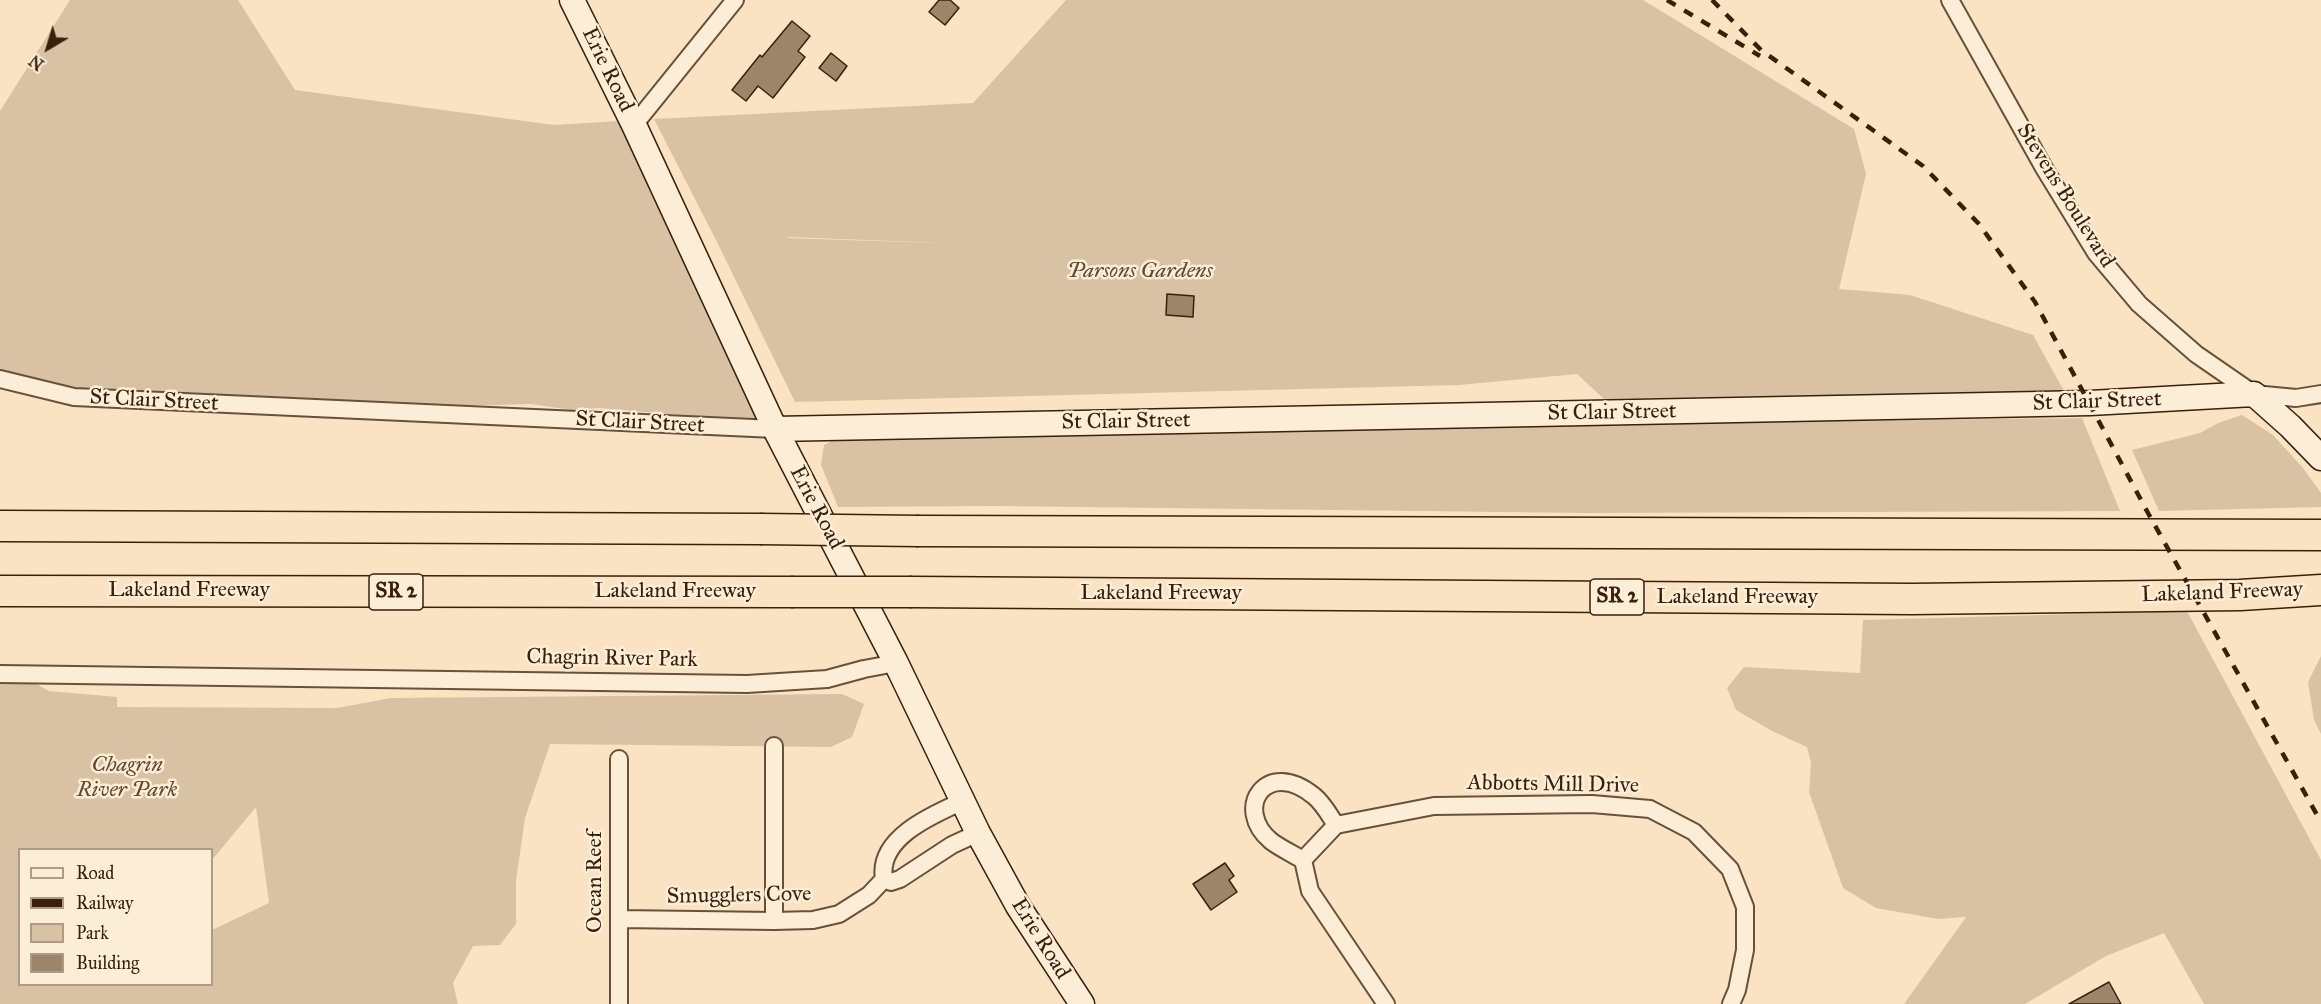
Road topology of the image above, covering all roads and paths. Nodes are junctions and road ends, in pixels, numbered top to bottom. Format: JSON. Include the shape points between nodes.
{"nodes":[{"id":1,"x":572,"y":0,"type":"edge"},
{"id":2,"x":735,"y":0,"type":"edge"},
{"id":3,"x":1950,"y":0,"type":"edge"},
{"id":4,"x":634,"y":125,"type":"junction"},
{"id":5,"x":0,"y":380,"type":"edge"},
{"id":6,"x":2254,"y":394,"type":"junction"},
{"id":7,"x":2321,"y":394,"type":"edge"},
{"id":8,"x":774,"y":429,"type":"junction"},
{"id":9,"x":2321,"y":458,"type":"edge"},
{"id":10,"x":0,"y":526,"type":"edge"},
{"id":11,"x":2321,"y":535,"type":"edge"},
{"id":12,"x":2321,"y":590,"type":"edge"},
{"id":13,"x":0,"y":591,"type":"edge"},
{"id":14,"x":35,"y":591,"type":"junction"},
{"id":15,"x":0,"y":598,"type":"edge"},
{"id":16,"x":896,"y":663,"type":"junction"},
{"id":17,"x":0,"y":674,"type":"edge"},
{"id":18,"x":774,"y":746,"type":"dead end"},
{"id":19,"x":619,"y":759,"type":"dead end"},
{"id":20,"x":963,"y":801,"type":"junction"},
{"id":21,"x":1336,"y":825,"type":"junction"},
{"id":22,"x":978,"y":833,"type":"junction"},
{"id":23,"x":1303,"y":860,"type":"junction"},
{"id":24,"x":884,"y":879,"type":"junction"},
{"id":25,"x":619,"y":919,"type":"junction"},
{"id":26,"x":774,"y":921,"type":"junction"},
{"id":27,"x":619,"y":1004,"type":"edge"},
{"id":28,"x":1082,"y":1004,"type":"edge"},
{"id":29,"x":1386,"y":1004,"type":"edge"},
{"id":30,"x":1731,"y":1004,"type":"edge"}],
"edges":[{"from":1,"to":4,"type":"street","name":"Erie Road"},
{"from":2,"to":4,"type":"street"},
{"from":3,"to":6,"type":"street","name":"Stevens Boulevard","via":[[2096,253],[2139,304],[2196,354]]},
{"from":4,"to":8,"type":"street","name":"Erie Road"},
{"from":5,"to":8,"type":"street","name":"St Clair Street","via":[[74,397]]},
{"from":6,"to":7,"type":"street","via":[[2296,398]]},
{"from":6,"to":8,"type":"street","name":"St Clair Street","via":[[2066,404]]},
{"from":6,"to":9,"type":"street","name":"Stevens Boulevard"},
{"from":8,"to":16,"type":"street","name":"Erie Road"},
{"from":10,"to":11,"type":"highway","bridge":true},
{"from":12,"to":14,"type":"highway","name":"Lakeland Freeway","number":"SR 2","bridge":true,"via":[[2240,595],[1912,599]]},
{"from":13,"to":14,"type":"highway","name":"Lakeland Freeway","number":"SR 2"},
{"from":14,"to":15,"type":"highway"},
{"from":16,"to":17,"type":"street","name":"Chagrin River Park","via":[[827,679],[747,684]]},
{"from":16,"to":20,"type":"street","name":"Erie Road"},
{"from":18,"to":26,"type":"street"},
{"from":19,"to":25,"type":"street","name":"Ocean Reef"},
{"from":20,"to":22,"type":"street","name":"Erie Road"},
{"from":20,"to":24,"type":"street","via":[[919,824],[891,848],[882,870]]},
{"from":21,"to":23,"type":"street"},
{"from":21,"to":23,"type":"street","via":[[1316,797],[1298,785],[1285,781],[1269,784],[1257,795],[1254,806],[1259,825],[1270,840]]},
{"from":21,"to":30,"type":"street","name":"Abbotts Mill Drive","via":[[1434,806],[1592,804],[1650,809],[1694,832],[1730,869],[1745,908],[1745,950]]},
{"from":22,"to":24,"type":"street","name":"Smugglers Cove","via":[[900,879]]},
{"from":22,"to":28,"type":"street","name":"Erie Road","via":[[1018,906]]},
{"from":23,"to":29,"type":"street","via":[[1310,891]]},
{"from":24,"to":26,"type":"street","name":"Smugglers Cove","via":[[869,895],[839,914],[813,920]]},
{"from":25,"to":26,"type":"street","name":"Smugglers Cove"},
{"from":25,"to":27,"type":"street","name":"Ocean Reef"}]}
